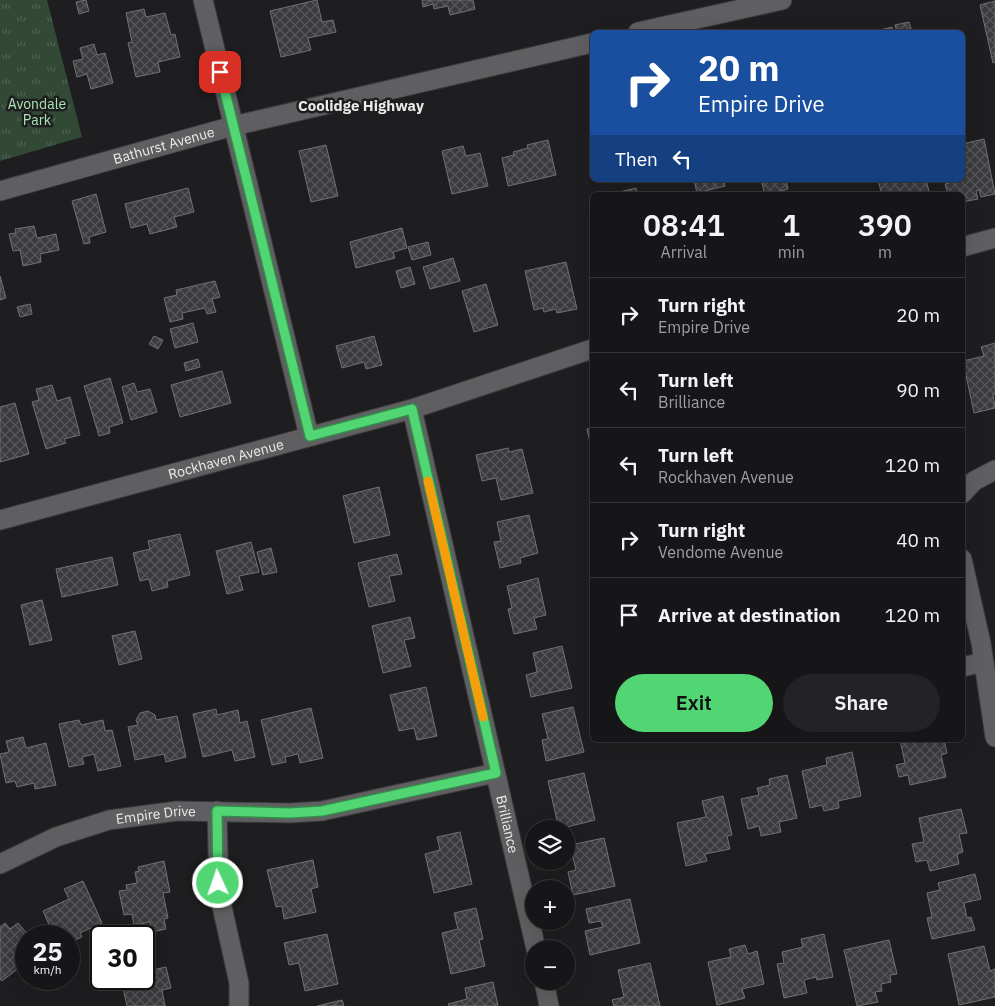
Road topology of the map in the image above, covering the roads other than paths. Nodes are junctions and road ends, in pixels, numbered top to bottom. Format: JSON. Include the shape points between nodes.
{"nodes":[{"id":1,"x":203,"y":0,"type":"edge"},
{"id":2,"x":782,"y":0,"type":"edge"},
{"id":3,"x":647,"y":30,"type":"edge"},
{"id":4,"x":590,"y":43,"type":"edge"},
{"id":5,"x":233,"y":126,"type":"junction"},
{"id":6,"x":0,"y":191,"type":"edge"},
{"id":7,"x":995,"y":238,"type":"edge"},
{"id":8,"x":965,"y":246,"type":"edge"},
{"id":9,"x":590,"y":350,"type":"edge"},
{"id":10,"x":412,"y":409,"type":"junction"},
{"id":11,"x":310,"y":436,"type":"junction"},
{"id":12,"x":995,"y":470,"type":"edge"},
{"id":13,"x":965,"y":490,"type":"edge"},
{"id":14,"x":0,"y":520,"type":"edge"},
{"id":15,"x":965,"y":573,"type":"edge"},
{"id":16,"x":984,"y":662,"type":"junction"},
{"id":17,"x":965,"y":666,"type":"edge"},
{"id":18,"x":995,"y":737,"type":"edge"},
{"id":19,"x":496,"y":773,"type":"junction"},
{"id":20,"x":217,"y":811,"type":"junction"},
{"id":21,"x":0,"y":864,"type":"edge"},
{"id":22,"x":534,"y":940,"type":"edge"},
{"id":23,"x":546,"y":990,"type":"edge"},
{"id":24,"x":239,"y":1006,"type":"edge"},
{"id":25,"x":549,"y":1006,"type":"edge"}],
"edges":[{"from":1,"to":5,"type":"street"},
{"from":2,"to":3,"type":"street"},
{"from":4,"to":5,"type":"street","name":"Bathurst Avenue"},
{"from":5,"to":6,"type":"street","name":"Bathurst Avenue"},
{"from":5,"to":11,"type":"street"},
{"from":7,"to":8,"type":"street"},
{"from":9,"to":10,"type":"street","name":"Rockhaven Avenue"},
{"from":10,"to":11,"type":"street","name":"Rockhaven Avenue"},
{"from":10,"to":19,"type":"street","name":"Brilliance"},
{"from":11,"to":14,"type":"street","name":"Rockhaven Avenue"},
{"from":12,"to":13,"type":"street","via":[[974,480]]},
{"from":15,"to":16,"type":"street"},
{"from":16,"to":17,"type":"street"},
{"from":16,"to":18,"type":"street"},
{"from":19,"to":20,"type":"street","name":"Empire Drive","via":[[322,811]]},
{"from":19,"to":22,"type":"street","name":"Brilliance"},
{"from":20,"to":21,"type":"street","name":"Empire Drive","via":[[177,811],[109,820],[56,837]]},
{"from":20,"to":24,"type":"street","via":[[219,893],[240,983]]},
{"from":23,"to":25,"type":"street"}]}
